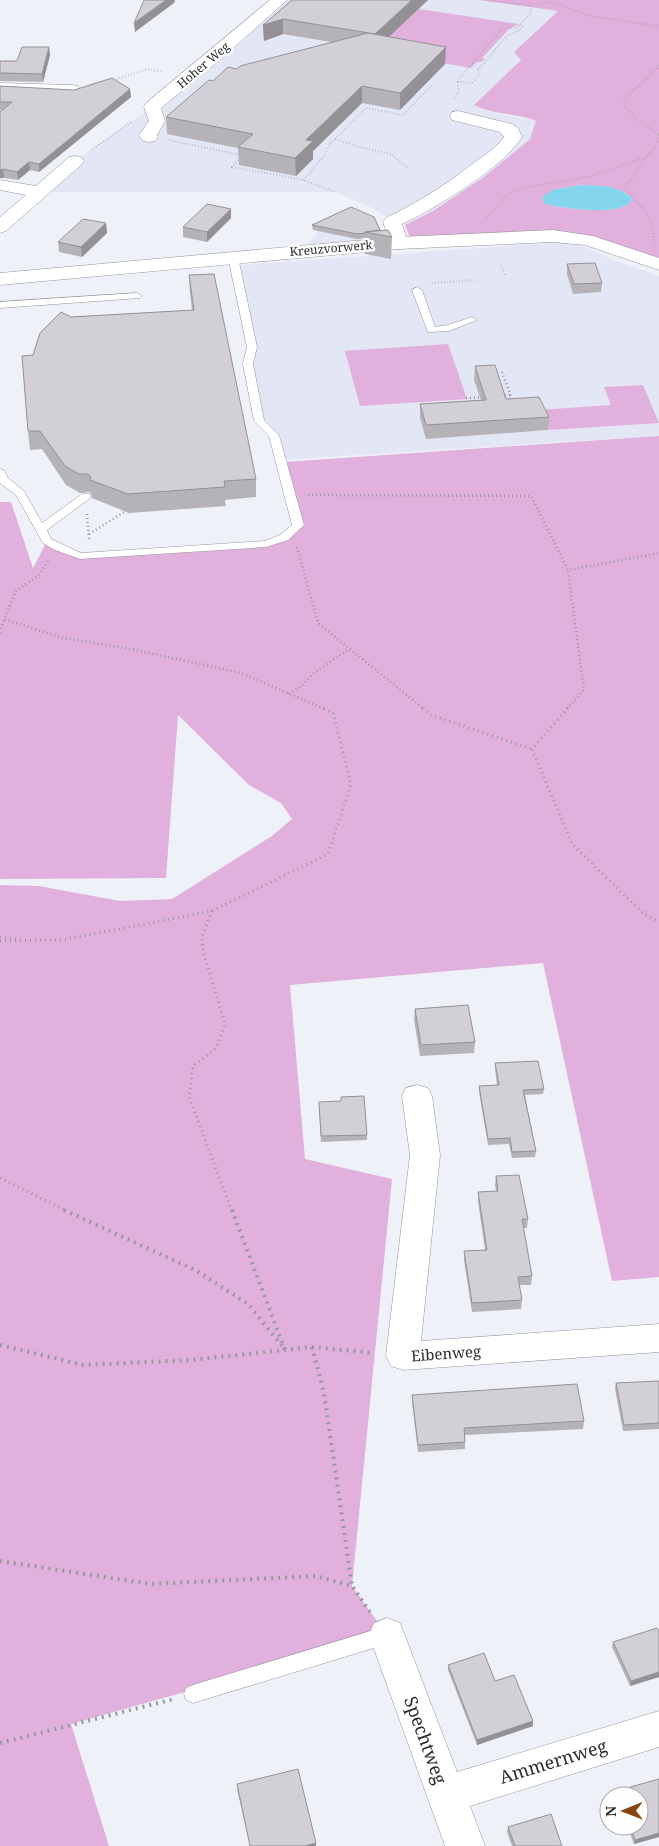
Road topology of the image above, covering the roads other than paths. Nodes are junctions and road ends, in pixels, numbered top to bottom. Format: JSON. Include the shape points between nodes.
{"nodes":[{"id":1,"x":279,"y":0,"type":"edge"},
{"id":2,"x":0,"y":88,"type":"edge"},
{"id":3,"x":72,"y":90,"type":"edge"},
{"id":4,"x":458,"y":116,"type":"dead end"},
{"id":5,"x":149,"y":137,"type":"road end"},
{"id":6,"x":75,"y":161,"type":"road end"},
{"id":7,"x":0,"y":185,"type":"edge"},
{"id":8,"x":39,"y":192,"type":"junction"},
{"id":9,"x":0,"y":227,"type":"edge"},
{"id":10,"x":398,"y":242,"type":"junction"},
{"id":11,"x":233,"y":257,"type":"junction"},
{"id":12,"x":652,"y":262,"type":"edge"},
{"id":13,"x":0,"y":279,"type":"edge"},
{"id":14,"x":417,"y":290,"type":"dead end"},
{"id":15,"x":137,"y":296,"type":"dead end"},
{"id":16,"x":0,"y":306,"type":"edge"},
{"id":17,"x":472,"y":320,"type":"dead end"},
{"id":18,"x":0,"y":472,"type":"edge"},
{"id":19,"x":86,"y":496,"type":"edge"},
{"id":20,"x":41,"y":529,"type":"junction"},
{"id":21,"x":417,"y":1096,"type":"dead end"},
{"id":22,"x":659,"y":1338,"type":"edge"},
{"id":23,"x":387,"y":1635,"type":"joint"},
{"id":24,"x":193,"y":1694,"type":"road end"},
{"id":25,"x":659,"y":1729,"type":"edge"},
{"id":26,"x":446,"y":1794,"type":"junction"},
{"id":27,"x":465,"y":1846,"type":"edge"}],
"edges":[{"from":1,"to":5,"type":"street","name":"Hoher Weg","via":[[152,107],[157,121],[150,128]]},
{"from":2,"to":3,"type":"street"},
{"from":4,"to":10,"type":"street","via":[[506,128],[513,137],[454,188],[392,222]]},
{"from":6,"to":8,"type":"street"},
{"from":7,"to":8,"type":"street"},
{"from":8,"to":9,"type":"street"},
{"from":10,"to":11,"type":"street","name":"Kreuzvorwerk"},
{"from":10,"to":12,"type":"street","name":"Kreuzvorwerk","via":[[553,236],[608,246]]},
{"from":11,"to":13,"type":"street","name":"Kreuzvorwerk"},
{"from":11,"to":20,"type":"lane","via":[[252,347],[248,364],[259,422],[274,435],[298,525],[283,538],[266,544],[89,556],[59,548],[47,541]]},
{"from":14,"to":17,"type":"lane","via":[[431,330]]},
{"from":15,"to":16,"type":"lane"},
{"from":18,"to":20,"type":"lane","via":[[3,480],[20,493]]},
{"from":19,"to":20,"type":"lane"},
{"from":21,"to":22,"type":"street","name":"Eibenweg","via":[[425,1155],[403,1356]]},
{"from":23,"to":24,"type":"lane"},
{"from":23,"to":26,"type":"street","name":"Spechtweg"},
{"from":25,"to":26,"type":"street","name":"Ammernweg"},
{"from":26,"to":27,"type":"street","name":"Spechtweg"}]}
